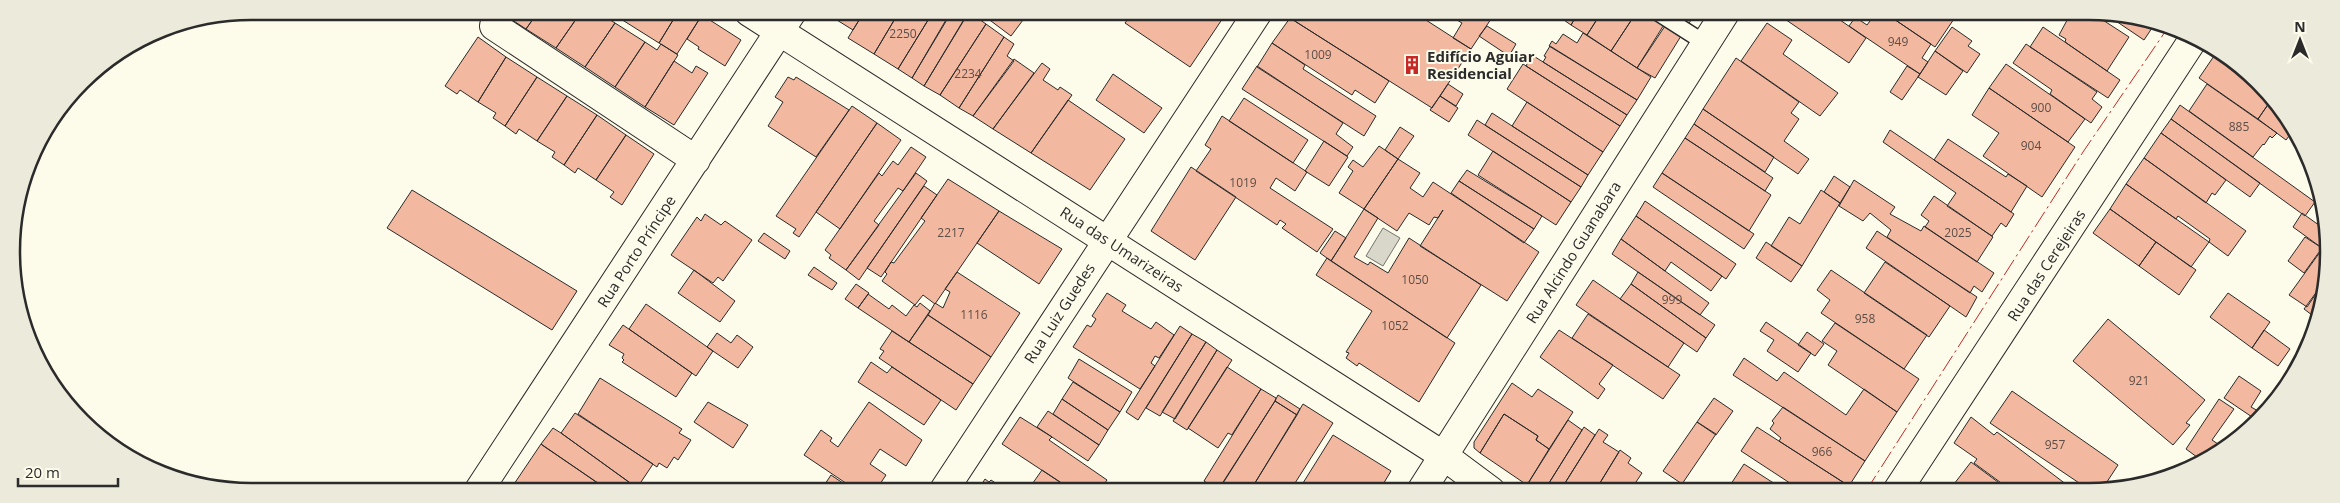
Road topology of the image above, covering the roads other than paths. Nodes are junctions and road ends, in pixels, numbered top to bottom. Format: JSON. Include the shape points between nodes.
{"nodes":[{"id":1,"x":1253,"y":20,"type":"edge"},
{"id":2,"x":1669,"y":20,"type":"edge"},
{"id":3,"x":1720,"y":20,"type":"edge"},
{"id":4,"x":786,"y":22,"type":"edge"},
{"id":5,"x":494,"y":26,"type":"dead end"},
{"id":6,"x":1705,"y":43,"type":"junction"},
{"id":7,"x":2190,"y":44,"type":"edge"},
{"id":8,"x":696,"y":160,"type":"junction"},
{"id":9,"x":1107,"y":239,"type":"junction"},
{"id":10,"x":1444,"y":456,"type":"junction"},
{"id":11,"x":484,"y":483,"type":"edge"},
{"id":12,"x":949,"y":483,"type":"edge"},
{"id":13,"x":1426,"y":483,"type":"edge"},
{"id":14,"x":1480,"y":483,"type":"edge"},
{"id":15,"x":1902,"y":483,"type":"edge"}],
"edges":[{"from":1,"to":9,"type":"street","name":"Rua Luiz Guedes"},
{"from":2,"to":6,"type":"lane"},
{"from":3,"to":6,"type":"street","name":"Rua Alcindo Guanabara"},
{"from":4,"to":8,"type":"street","name":"Rua Porto Príncipe"},
{"from":4,"to":9,"type":"street","name":"Rua das Umarizeiras"},
{"from":5,"to":8,"type":"street"},
{"from":6,"to":10,"type":"street","name":"Rua Alcindo Guanabara"},
{"from":7,"to":15,"type":"street","name":"Rua das Cerejeiras"},
{"from":8,"to":11,"type":"street","name":"Rua Porto Príncipe"},
{"from":9,"to":10,"type":"street","name":"Rua das Umarizeiras"},
{"from":9,"to":12,"type":"street","name":"Rua Luiz Guedes"},
{"from":10,"to":13,"type":"street","name":"Rua Alcindo Guanabara"},
{"from":10,"to":14,"type":"street","name":"Rua das Umarizeiras"}]}
